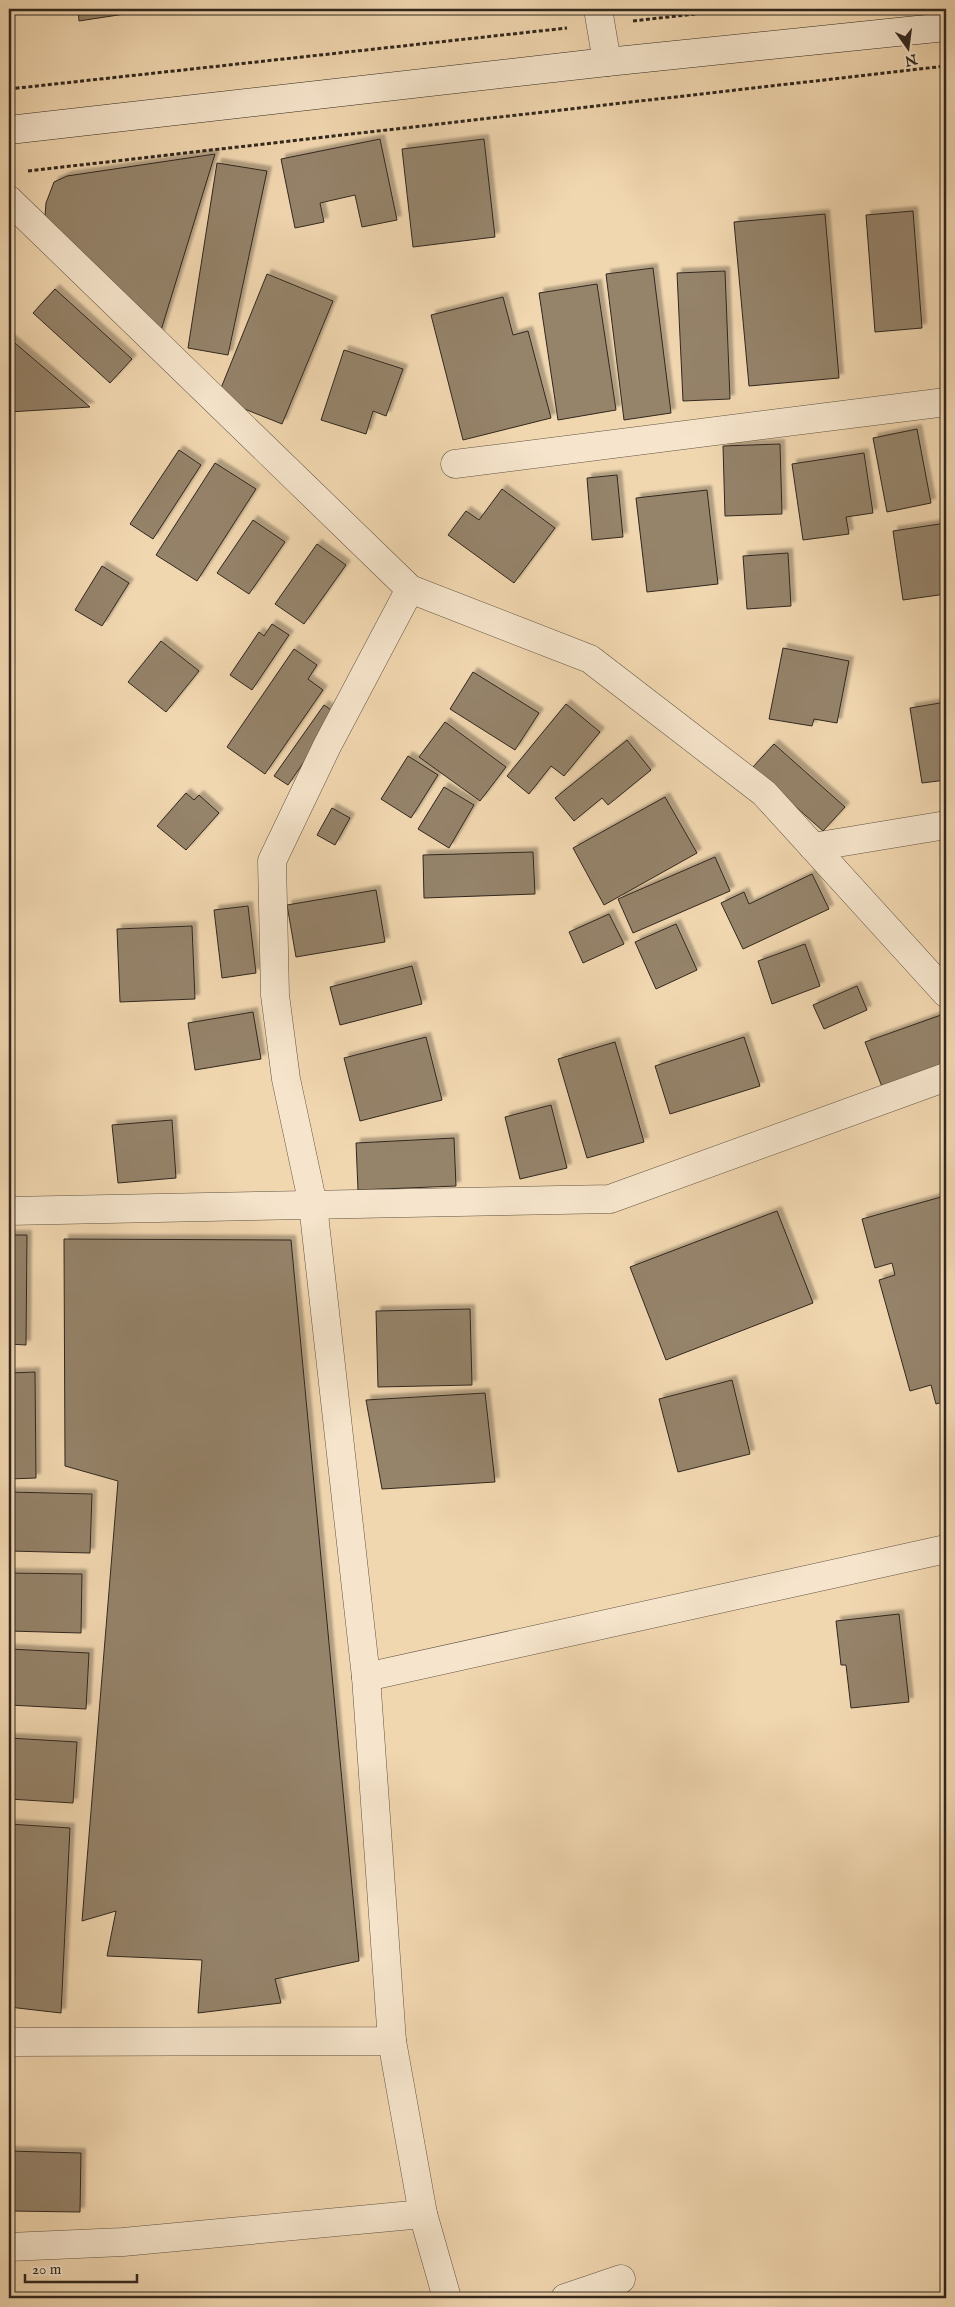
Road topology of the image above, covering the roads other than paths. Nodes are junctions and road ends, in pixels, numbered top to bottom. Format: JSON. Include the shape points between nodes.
{"nodes":[{"id":1,"x":599,"y":16,"type":"edge"},
{"id":2,"x":946,"y":27,"type":"edge"},
{"id":3,"x":607,"y":62,"type":"junction"},
{"id":4,"x":9,"y":130,"type":"edge"},
{"id":5,"x":9,"y":200,"type":"edge"},
{"id":6,"x":946,"y":402,"type":"edge"},
{"id":7,"x":455,"y":464,"type":"dead end"},
{"id":8,"x":410,"y":589,"type":"junction"},
{"id":9,"x":946,"y":826,"type":"edge"},
{"id":10,"x":813,"y":847,"type":"junction"},
{"id":11,"x":946,"y":993,"type":"edge"},
{"id":12,"x":946,"y":1077,"type":"edge"},
{"id":13,"x":313,"y":1205,"type":"junction"},
{"id":14,"x":9,"y":1210,"type":"edge"},
{"id":15,"x":946,"y":1550,"type":"edge"},
{"id":16,"x":366,"y":1676,"type":"junction"},
{"id":17,"x":9,"y":2042,"type":"edge"},
{"id":18,"x":392,"y":2042,"type":"junction"},
{"id":19,"x":423,"y":2214,"type":"junction"},
{"id":20,"x":9,"y":2247,"type":"edge"},
{"id":21,"x":621,"y":2279,"type":"dead end"},
{"id":22,"x":447,"y":2298,"type":"edge"},
{"id":23,"x":565,"y":2298,"type":"edge"}],
"edges":[{"from":1,"to":3,"type":"street"},
{"from":2,"to":3,"type":"street"},
{"from":3,"to":4,"type":"street"},
{"from":5,"to":8,"type":"street"},
{"from":6,"to":7,"type":"street"},
{"from":8,"to":10,"type":"street","via":[[590,659],[764,793]]},
{"from":8,"to":13,"type":"street","via":[[327,746],[272,861],[275,995],[286,1078]]},
{"from":9,"to":10,"type":"street"},
{"from":10,"to":11,"type":"street"},
{"from":12,"to":13,"type":"street","via":[[610,1199]]},
{"from":13,"to":14,"type":"street"},
{"from":13,"to":16,"type":"street"},
{"from":15,"to":16,"type":"street"},
{"from":16,"to":18,"type":"street"},
{"from":17,"to":18,"type":"street"},
{"from":18,"to":19,"type":"street"},
{"from":19,"to":20,"type":"street","via":[[123,2242]]},
{"from":19,"to":22,"type":"street"},
{"from":21,"to":23,"type":"street"}]}
